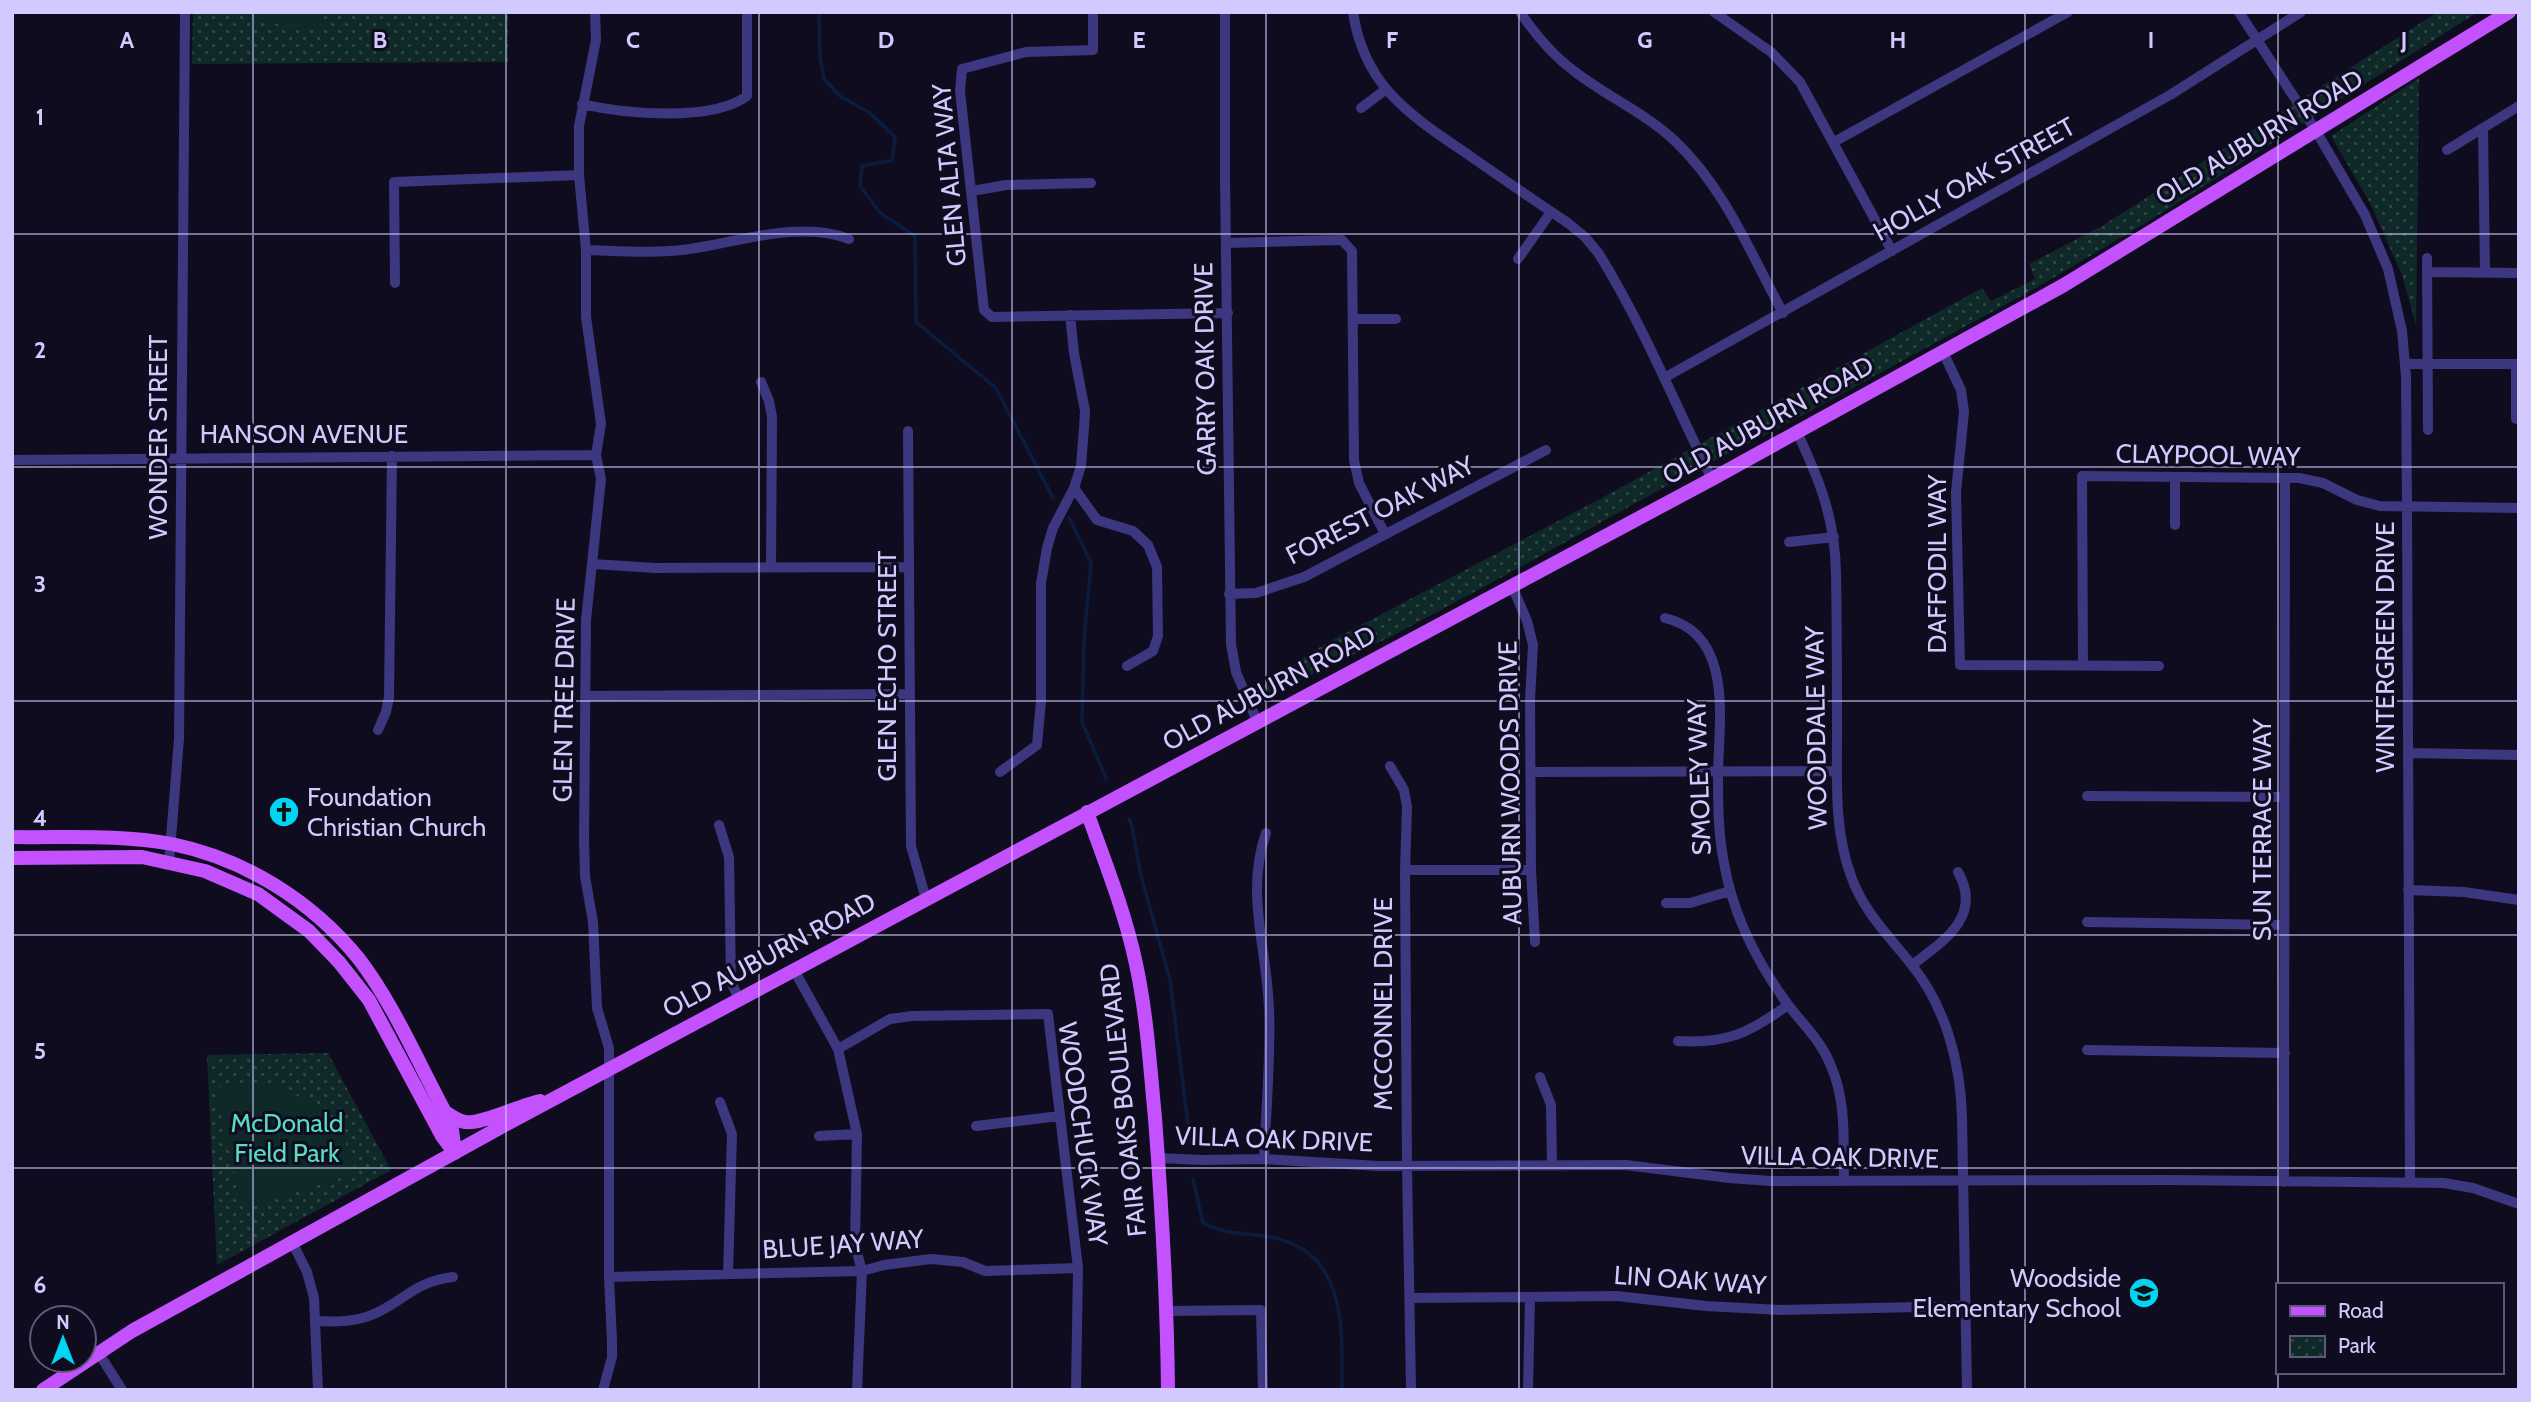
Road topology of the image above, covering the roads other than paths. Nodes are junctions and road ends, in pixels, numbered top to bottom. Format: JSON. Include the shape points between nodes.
{"nodes":[{"id":1,"x":185,"y":12,"type":"edge"},
{"id":2,"x":595,"y":12,"type":"edge"},
{"id":3,"x":747,"y":12,"type":"edge"},
{"id":4,"x":1093,"y":12,"type":"edge"},
{"id":5,"x":1225,"y":12,"type":"edge"},
{"id":6,"x":1353,"y":12,"type":"edge"},
{"id":7,"x":1520,"y":12,"type":"edge"},
{"id":8,"x":1714,"y":12,"type":"edge"},
{"id":9,"x":2068,"y":12,"type":"edge"},
{"id":10,"x":2239,"y":12,"type":"edge"},
{"id":11,"x":2301,"y":12,"type":"edge"},
{"id":12,"x":2509,"y":12,"type":"edge"},
{"id":13,"x":2258,"y":41,"type":"junction"},
{"id":14,"x":1385,"y":90,"type":"junction"},
{"id":15,"x":582,"y":104,"type":"junction"},
{"id":16,"x":2519,"y":106,"type":"edge"},
{"id":17,"x":1361,"y":108,"type":"dead end"},
{"id":18,"x":2483,"y":129,"type":"junction"},
{"id":19,"x":2316,"y":131,"type":"junction"},
{"id":20,"x":1834,"y":142,"type":"junction"},
{"id":21,"x":2447,"y":150,"type":"dead end"},
{"id":22,"x":579,"y":175,"type":"junction"},
{"id":23,"x":1091,"y":183,"type":"dead end"},
{"id":24,"x":972,"y":191,"type":"junction"},
{"id":25,"x":1550,"y":212,"type":"junction"},
{"id":26,"x":849,"y":239,"type":"dead end"},
{"id":27,"x":1226,"y":243,"type":"junction"},
{"id":28,"x":586,"y":250,"type":"junction"},
{"id":29,"x":1892,"y":251,"type":"junction"},
{"id":30,"x":2427,"y":258,"type":"dead end"},
{"id":31,"x":1518,"y":259,"type":"dead end"},
{"id":32,"x":2428,"y":272,"type":"junction"},
{"id":33,"x":2485,"y":272,"type":"junction"},
{"id":34,"x":2519,"y":273,"type":"edge"},
{"id":35,"x":395,"y":283,"type":"dead end"},
{"id":36,"x":1228,"y":313,"type":"junction"},
{"id":37,"x":1783,"y":313,"type":"junction"},
{"id":38,"x":1070,"y":315,"type":"junction"},
{"id":39,"x":1354,"y":319,"type":"junction"},
{"id":40,"x":1396,"y":319,"type":"dead end"},
{"id":41,"x":1943,"y":352,"type":"junction"},
{"id":42,"x":2405,"y":364,"type":"junction"},
{"id":43,"x":2428,"y":364,"type":"junction"},
{"id":44,"x":2518,"y":364,"type":"edge"},
{"id":45,"x":1664,"y":378,"type":"junction"},
{"id":46,"x":761,"y":382,"type":"dead end"},
{"id":47,"x":2516,"y":419,"type":"dead end"},
{"id":48,"x":2428,"y":430,"type":"dead end"},
{"id":49,"x":908,"y":431,"type":"dead end"},
{"id":50,"x":1797,"y":432,"type":"junction"},
{"id":51,"x":1546,"y":450,"type":"dead end"},
{"id":52,"x":596,"y":455,"type":"junction"},
{"id":53,"x":392,"y":456,"type":"junction"},
{"id":54,"x":181,"y":457,"type":"junction"},
{"id":55,"x":12,"y":460,"type":"edge"},
{"id":56,"x":2175,"y":477,"type":"junction"},
{"id":57,"x":2285,"y":478,"type":"junction"},
{"id":58,"x":1712,"y":479,"type":"junction"},
{"id":59,"x":1074,"y":488,"type":"junction"},
{"id":60,"x":2407,"y":507,"type":"junction"},
{"id":61,"x":2519,"y":508,"type":"edge"},
{"id":62,"x":2175,"y":525,"type":"dead end"},
{"id":63,"x":1385,"y":534,"type":"junction"},
{"id":64,"x":1834,"y":537,"type":"junction"},
{"id":65,"x":1790,"y":542,"type":"dead end"},
{"id":66,"x":593,"y":564,"type":"junction"},
{"id":67,"x":771,"y":567,"type":"junction"},
{"id":68,"x":909,"y":567,"type":"junction"},
{"id":69,"x":1511,"y":586,"type":"junction"},
{"id":70,"x":1229,"y":594,"type":"junction"},
{"id":71,"x":1665,"y":618,"type":"dead end"},
{"id":72,"x":1127,"y":666,"type":"dead end"},
{"id":73,"x":2083,"y":666,"type":"junction"},
{"id":74,"x":2159,"y":666,"type":"dead end"},
{"id":75,"x":910,"y":694,"type":"junction"},
{"id":76,"x":585,"y":696,"type":"junction"},
{"id":77,"x":1257,"y":721,"type":"junction"},
{"id":78,"x":378,"y":730,"type":"dead end"},
{"id":79,"x":2408,"y":753,"type":"junction"},
{"id":80,"x":2519,"y":755,"type":"edge"},
{"id":81,"x":1390,"y":766,"type":"dead end"},
{"id":82,"x":1837,"y":771,"type":"junction"},
{"id":83,"x":1000,"y":772,"type":"dead end"},
{"id":84,"x":1531,"y":772,"type":"junction"},
{"id":85,"x":1718,"y":773,"type":"junction"},
{"id":86,"x":2087,"y":796,"type":"dead end"},
{"id":87,"x":2284,"y":797,"type":"junction"},
{"id":88,"x":1087,"y":812,"type":"junction"},
{"id":89,"x":719,"y":824,"type":"dead end"},
{"id":90,"x":1266,"y":834,"type":"dead end"},
{"id":91,"x":12,"y":837,"type":"edge"},
{"id":92,"x":171,"y":844,"type":"junction"},
{"id":93,"x":12,"y":858,"type":"edge"},
{"id":94,"x":169,"y":862,"type":"junction"},
{"id":95,"x":1405,"y":870,"type":"junction"},
{"id":96,"x":1531,"y":870,"type":"junction"},
{"id":97,"x":1958,"y":872,"type":"dead end"},
{"id":98,"x":2408,"y":890,"type":"junction"},
{"id":99,"x":1730,"y":891,"type":"junction"},
{"id":100,"x":926,"y":899,"type":"junction"},
{"id":101,"x":2519,"y":900,"type":"edge"},
{"id":102,"x":1666,"y":903,"type":"dead end"},
{"id":103,"x":2087,"y":922,"type":"dead end"},
{"id":104,"x":2284,"y":925,"type":"junction"},
{"id":105,"x":1535,"y":942,"type":"dead end"},
{"id":106,"x":1912,"y":965,"type":"junction"},
{"id":107,"x":794,"y":970,"type":"junction"},
{"id":108,"x":739,"y":999,"type":"junction"},
{"id":109,"x":1788,"y":1005,"type":"junction"},
{"id":110,"x":1678,"y":1041,"type":"dead end"},
{"id":111,"x":838,"y":1048,"type":"junction"},
{"id":112,"x":2087,"y":1050,"type":"dead end"},
{"id":113,"x":2285,"y":1053,"type":"junction"},
{"id":114,"x":608,"y":1070,"type":"junction"},
{"id":115,"x":1540,"y":1077,"type":"dead end"},
{"id":116,"x":554,"y":1099,"type":"junction"},
{"id":117,"x":720,"y":1102,"type":"dead end"},
{"id":118,"x":445,"y":1112,"type":"junction"},
{"id":119,"x":1060,"y":1116,"type":"junction"},
{"id":120,"x":976,"y":1126,"type":"dead end"},
{"id":121,"x":857,"y":1133,"type":"junction"},
{"id":122,"x":819,"y":1136,"type":"dead end"},
{"id":123,"x":455,"y":1153,"type":"junction"},
{"id":124,"x":1158,"y":1158,"type":"junction"},
{"id":125,"x":1265,"y":1159,"type":"junction"},
{"id":126,"x":1552,"y":1165,"type":"junction"},
{"id":127,"x":1407,"y":1166,"type":"junction"},
{"id":128,"x":1844,"y":1181,"type":"junction"},
{"id":129,"x":1963,"y":1181,"type":"junction"},
{"id":130,"x":2284,"y":1182,"type":"junction"},
{"id":131,"x":2410,"y":1182,"type":"junction"},
{"id":132,"x":2519,"y":1204,"type":"edge"},
{"id":133,"x":292,"y":1242,"type":"junction"},
{"id":134,"x":1078,"y":1268,"type":"junction"},
{"id":135,"x":862,"y":1271,"type":"junction"},
{"id":136,"x":728,"y":1274,"type":"junction"},
{"id":137,"x":453,"y":1277,"type":"dead end"},
{"id":138,"x":609,"y":1277,"type":"junction"},
{"id":139,"x":1530,"y":1297,"type":"junction"},
{"id":140,"x":1410,"y":1298,"type":"junction"},
{"id":141,"x":1966,"y":1306,"type":"junction"},
{"id":142,"x":1168,"y":1311,"type":"junction"},
{"id":143,"x":315,"y":1321,"type":"junction"},
{"id":144,"x":99,"y":1352,"type":"junction"},
{"id":145,"x":43,"y":1390,"type":"edge"},
{"id":146,"x":122,"y":1390,"type":"edge"},
{"id":147,"x":318,"y":1390,"type":"edge"},
{"id":148,"x":603,"y":1390,"type":"edge"},
{"id":149,"x":857,"y":1390,"type":"edge"},
{"id":150,"x":1076,"y":1390,"type":"edge"},
{"id":151,"x":1168,"y":1390,"type":"edge"},
{"id":152,"x":1263,"y":1390,"type":"edge"},
{"id":153,"x":1411,"y":1390,"type":"edge"},
{"id":154,"x":1528,"y":1390,"type":"edge"},
{"id":155,"x":1967,"y":1390,"type":"edge"}],
"edges":[{"from":1,"to":54,"type":"street","name":"WONDER STREET"},
{"from":2,"to":15,"type":"street","name":"GLEN TREE DRIVE","via":[[596,40]]},
{"from":3,"to":15,"type":"street","via":[[747,96],[739,102],[659,114]]},
{"from":4,"to":24,"type":"street","name":"GLEN ALTA WAY","via":[[1093,50],[1026,52],[962,69],[960,91]]},
{"from":5,"to":27,"type":"street","name":"GARRY OAK DRIVE"},
{"from":6,"to":14,"type":"street","via":[[1366,59]]},
{"from":7,"to":37,"type":"street","via":[[1571,69],[1653,124],[1690,156],[1720,196]]},
{"from":8,"to":20,"type":"street","via":[[1783,63],[1809,95]]},
{"from":9,"to":20,"type":"street"},
{"from":10,"to":13,"type":"street","name":"WINTERGREEN DRIVE"},
{"from":11,"to":13,"type":"street","name":"HOLLY OAK STREET"},
{"from":12,"to":19,"type":"main road","name":"OLD AUBURN ROAD"},
{"from":13,"to":19,"type":"street","name":"WINTERGREEN DRIVE"},
{"from":13,"to":29,"type":"street","name":"HOLLY OAK STREET"},
{"from":14,"to":17,"type":"street"},
{"from":14,"to":25,"type":"street","via":[[1419,121]]},
{"from":15,"to":22,"type":"street","name":"GLEN TREE DRIVE"},
{"from":16,"to":18,"type":"street"},
{"from":18,"to":21,"type":"street"},
{"from":18,"to":33,"type":"street"},
{"from":19,"to":41,"type":"main road","name":"OLD AUBURN ROAD","via":[[2064,285]]},
{"from":19,"to":42,"type":"street","name":"WINTERGREEN DRIVE","via":[[2378,242],[2396,300]]},
{"from":20,"to":29,"type":"street"},
{"from":22,"to":28,"type":"street","name":"GLEN TREE DRIVE"},
{"from":22,"to":35,"type":"street","via":[[394,182]]},
{"from":23,"to":24,"type":"street","via":[[1006,185]]},
{"from":24,"to":38,"type":"street","name":"GLEN ALTA WAY","via":[[984,310],[992,317]]},
{"from":25,"to":31,"type":"street"},
{"from":25,"to":45,"type":"street","via":[[1585,237],[1599,254]]},
{"from":26,"to":28,"type":"street","via":[[786,232],[661,252]]},
{"from":27,"to":36,"type":"street","name":"GARRY OAK DRIVE"},
{"from":27,"to":39,"type":"street","via":[[1342,240],[1352,251]]},
{"from":28,"to":52,"type":"street","name":"GLEN TREE DRIVE","via":[[586,317],[601,424]]},
{"from":29,"to":37,"type":"street","name":"HOLLY OAK STREET"},
{"from":30,"to":32,"type":"street"},
{"from":32,"to":33,"type":"street"},
{"from":32,"to":43,"type":"street"},
{"from":33,"to":34,"type":"street"},
{"from":36,"to":38,"type":"street"},
{"from":36,"to":70,"type":"street","name":"GARRY OAK DRIVE"},
{"from":37,"to":45,"type":"street","name":"HOLLY OAK STREET"},
{"from":38,"to":59,"type":"street","via":[[1085,411],[1081,466]]},
{"from":39,"to":40,"type":"street"},
{"from":39,"to":63,"type":"street","via":[[1354,460],[1359,483]]},
{"from":41,"to":50,"type":"main road","name":"OLD AUBURN ROAD"},
{"from":41,"to":73,"type":"street","name":"DAFFODIL WAY","via":[[1961,390],[1964,412],[1956,492],[1960,665]]},
{"from":42,"to":43,"type":"street"},
{"from":42,"to":60,"type":"street","name":"WINTERGREEN DRIVE"},
{"from":43,"to":44,"type":"street"},
{"from":43,"to":48,"type":"street"},
{"from":44,"to":47,"type":"street"},
{"from":45,"to":58,"type":"street"},
{"from":46,"to":67,"type":"street","via":[[772,417]]},
{"from":49,"to":68,"type":"street","name":"GLEN ECHO STREET"},
{"from":50,"to":58,"type":"main road","name":"OLD AUBURN ROAD"},
{"from":50,"to":64,"type":"street","name":"WOODDALE WAY","via":[[1821,485]]},
{"from":51,"to":63,"type":"street","name":"FOREST OAK WAY"},
{"from":52,"to":53,"type":"street","name":"HANSON AVENUE"},
{"from":52,"to":66,"type":"street","name":"GLEN TREE DRIVE","via":[[601,479]]},
{"from":53,"to":54,"type":"street","name":"HANSON AVENUE"},
{"from":53,"to":78,"type":"street","via":[[389,697]]},
{"from":54,"to":55,"type":"street","name":"HANSON AVENUE"},
{"from":54,"to":92,"type":"street","name":"WONDER STREET","via":[[179,739]]},
{"from":56,"to":57,"type":"street","name":"CLAYPOOL WAY"},
{"from":56,"to":62,"type":"street"},
{"from":56,"to":73,"type":"street","name":"CLAYPOOL WAY","via":[[2082,476]]},
{"from":57,"to":60,"type":"street","name":"CLAYPOOL WAY","via":[[2315,480],[2372,505]]},
{"from":57,"to":87,"type":"street","name":"SUN TERRACE WAY"},
{"from":58,"to":69,"type":"main road","name":"OLD AUBURN ROAD"},
{"from":59,"to":72,"type":"street","via":[[1097,520],[1133,531],[1148,545],[1157,567],[1158,636],[1153,651]]},
{"from":59,"to":83,"type":"street","via":[[1046,548],[1037,745]]},
{"from":60,"to":61,"type":"street","name":"CLAYPOOL WAY"},
{"from":60,"to":79,"type":"street","name":"WINTERGREEN DRIVE"},
{"from":63,"to":70,"type":"street","name":"FOREST OAK WAY","via":[[1284,585]]},
{"from":64,"to":65,"type":"street"},
{"from":64,"to":82,"type":"street","name":"WOODDALE WAY"},
{"from":66,"to":67,"type":"street"},
{"from":66,"to":76,"type":"street","name":"GLEN TREE DRIVE","via":[[586,620]]},
{"from":67,"to":68,"type":"street"},
{"from":68,"to":75,"type":"street","name":"GLEN ECHO STREET"},
{"from":69,"to":77,"type":"main road","name":"OLD AUBURN ROAD"},
{"from":69,"to":84,"type":"street","name":"AUBURN WOODS DRIVE","via":[[1532,638]]},
{"from":70,"to":77,"type":"street","name":"GARRY OAK DRIVE","via":[[1234,664]]},
{"from":71,"to":85,"type":"street","name":"SMOLEY WAY","via":[[1696,633],[1716,675],[1721,700]]},
{"from":73,"to":74,"type":"street","name":"DAFFODIL WAY"},
{"from":75,"to":76,"type":"street"},
{"from":75,"to":100,"type":"street","name":"GLEN ECHO STREET","via":[[911,846]]},
{"from":76,"to":114,"type":"street","name":"GLEN TREE DRIVE","via":[[585,876],[593,922],[597,1008],[609,1048]]},
{"from":77,"to":88,"type":"main road","name":"OLD AUBURN ROAD"},
{"from":79,"to":80,"type":"street"},
{"from":79,"to":98,"type":"street","name":"WINTERGREEN DRIVE"},
{"from":81,"to":95,"type":"street","name":"MCCONNEL DRIVE","via":[[1406,797]]},
{"from":82,"to":85,"type":"street"},
{"from":82,"to":106,"type":"street","name":"WOODDALE WAY","via":[[1839,833],[1852,881]]},
{"from":84,"to":85,"type":"street"},
{"from":84,"to":96,"type":"street","name":"AUBURN WOODS DRIVE"},
{"from":85,"to":99,"type":"street","name":"SMOLEY WAY","via":[[1720,840]]},
{"from":86,"to":87,"type":"street"},
{"from":87,"to":104,"type":"street","name":"SUN TERRACE WAY"},
{"from":88,"to":100,"type":"main road","name":"OLD AUBURN ROAD"},
{"from":88,"to":124,"type":"main road","name":"FAIR OAKS BOULEVARD","via":[[1136,966]]},
{"from":89,"to":108,"type":"street","via":[[730,857],[731,982]]},
{"from":90,"to":125,"type":"street","via":[[1256,887],[1269,1009]]},
{"from":91,"to":92,"type":"main road"},
{"from":92,"to":94,"type":"street","name":"WONDER STREET"},
{"from":92,"to":118,"type":"main road","via":[[256,874],[292,895],[330,927],[387,1003]]},
{"from":93,"to":94,"type":"main road","via":[[142,857]]},
{"from":94,"to":123,"type":"main road","via":[[258,894],[309,931],[369,1000]]},
{"from":95,"to":96,"type":"street"},
{"from":95,"to":127,"type":"street","name":"MCCONNEL DRIVE"},
{"from":96,"to":105,"type":"street","name":"AUBURN WOODS DRIVE"},
{"from":97,"to":106,"type":"street","via":[[1966,899],[1958,923],[1948,937]]},
{"from":98,"to":101,"type":"street"},
{"from":98,"to":131,"type":"street","name":"WINTERGREEN DRIVE"},
{"from":99,"to":102,"type":"street","via":[[1690,903]]},
{"from":99,"to":109,"type":"street","name":"SMOLEY WAY","via":[[1754,952]]},
{"from":100,"to":107,"type":"main road","name":"OLD AUBURN ROAD"},
{"from":103,"to":104,"type":"street"},
{"from":104,"to":113,"type":"street","name":"SUN TERRACE WAY"},
{"from":106,"to":129,"type":"street","name":"WOODDALE WAY","via":[[1934,1002],[1955,1059],[1962,1107]]},
{"from":107,"to":108,"type":"main road","name":"OLD AUBURN ROAD"},
{"from":107,"to":111,"type":"street"},
{"from":108,"to":114,"type":"main road","name":"OLD AUBURN ROAD"},
{"from":109,"to":110,"type":"street","via":[[1736,1037]]},
{"from":109,"to":128,"type":"street","name":"SMOLEY WAY","via":[[1820,1044],[1836,1080],[1843,1110]]},
{"from":111,"to":119,"type":"street","name":"WOODCHUCK WAY","via":[[890,1019],[1048,1014]]},
{"from":111,"to":121,"type":"street"},
{"from":112,"to":113,"type":"street"},
{"from":113,"to":130,"type":"street","name":"SUN TERRACE WAY"},
{"from":114,"to":116,"type":"main road","name":"OLD AUBURN ROAD"},
{"from":114,"to":138,"type":"street","name":"GLEN TREE DRIVE"},
{"from":115,"to":126,"type":"street","via":[[1551,1105]]},
{"from":116,"to":118,"type":"main road","via":[[522,1104],[471,1122]]},
{"from":116,"to":123,"type":"main road","name":"OLD AUBURN ROAD"},
{"from":117,"to":136,"type":"street","via":[[732,1134]]},
{"from":118,"to":123,"type":"main road"},
{"from":119,"to":120,"type":"street"},
{"from":119,"to":134,"type":"street","name":"WOODCHUCK WAY"},
{"from":121,"to":122,"type":"street"},
{"from":121,"to":135,"type":"street","via":[[855,1245]]},
{"from":123,"to":133,"type":"main road","name":"OLD AUBURN ROAD"},
{"from":124,"to":125,"type":"street","name":"VILLA OAK DRIVE"},
{"from":124,"to":142,"type":"main road","name":"FAIR OAKS BOULEVARD"},
{"from":125,"to":127,"type":"street","name":"VILLA OAK DRIVE"},
{"from":126,"to":127,"type":"street","name":"VILLA OAK DRIVE"},
{"from":126,"to":128,"type":"street","name":"VILLA OAK DRIVE","via":[[1638,1166],[1757,1181]]},
{"from":127,"to":140,"type":"street","name":"MCCONNEL DRIVE"},
{"from":128,"to":129,"type":"street","name":"VILLA OAK DRIVE"},
{"from":129,"to":130,"type":"street","name":"VILLA OAK DRIVE"},
{"from":129,"to":141,"type":"street","name":"WOODDALE WAY"},
{"from":130,"to":131,"type":"street","name":"VILLA OAK DRIVE"},
{"from":131,"to":132,"type":"street","name":"VILLA OAK DRIVE","via":[[2473,1188]]},
{"from":133,"to":143,"type":"street","via":[[310,1280]]},
{"from":133,"to":144,"type":"main road","name":"OLD AUBURN ROAD"},
{"from":134,"to":135,"type":"street","name":"BLUE JAY WAY","via":[[985,1271],[963,1262],[932,1259]]},
{"from":134,"to":150,"type":"street","name":"WOODCHUCK WAY"},
{"from":135,"to":136,"type":"street","name":"BLUE JAY WAY"},
{"from":135,"to":149,"type":"street"},
{"from":136,"to":138,"type":"street","name":"BLUE JAY WAY"},
{"from":137,"to":143,"type":"street","via":[[420,1285],[369,1316]]},
{"from":138,"to":148,"type":"street","name":"GLEN TREE DRIVE","via":[[612,1357]]},
{"from":139,"to":140,"type":"street","name":"LIN OAK WAY"},
{"from":139,"to":141,"type":"street","name":"LIN OAK WAY","via":[[1617,1296],[1781,1310]]},
{"from":139,"to":154,"type":"street"},
{"from":140,"to":153,"type":"street","name":"MCCONNEL DRIVE"},
{"from":141,"to":155,"type":"street","name":"WOODDALE WAY"},
{"from":142,"to":151,"type":"main road","name":"FAIR OAKS BOULEVARD"},
{"from":142,"to":152,"type":"street","via":[[1261,1310]]},
{"from":143,"to":147,"type":"street"},
{"from":144,"to":145,"type":"main road","name":"OLD AUBURN ROAD"},
{"from":144,"to":146,"type":"street"}]}
